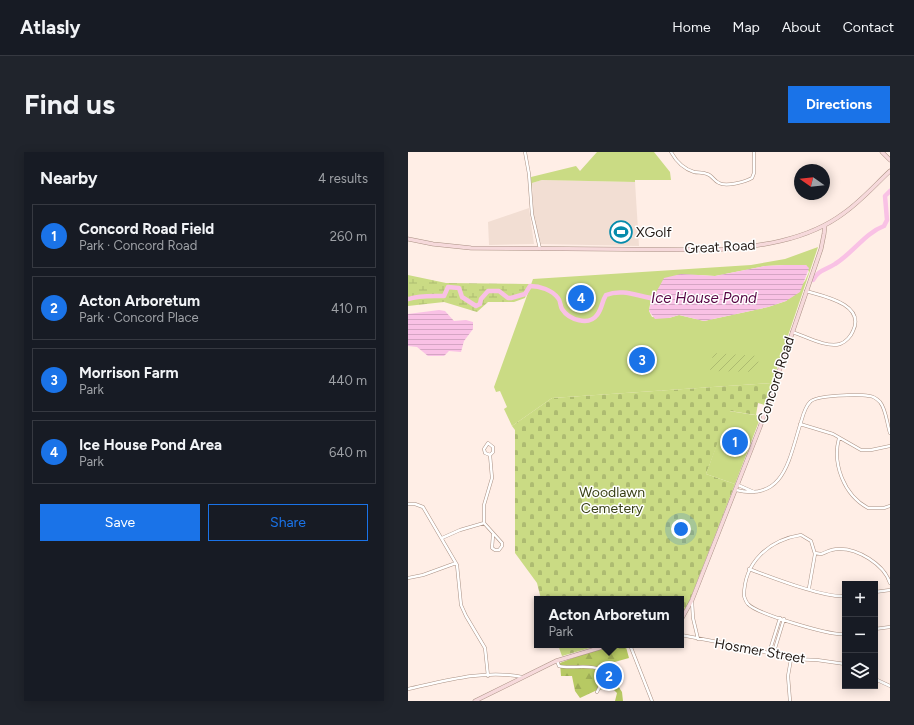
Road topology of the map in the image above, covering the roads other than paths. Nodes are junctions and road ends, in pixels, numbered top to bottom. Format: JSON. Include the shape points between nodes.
{"nodes":[{"id":1,"x":525,"y":152,"type":"edge"},
{"id":2,"x":671,"y":152,"type":"edge"},
{"id":3,"x":754,"y":152,"type":"edge"},
{"id":4,"x":882,"y":152,"type":"edge"},
{"id":5,"x":890,"y":160,"type":"edge"},
{"id":6,"x":890,"y":172,"type":"edge"},
{"id":7,"x":825,"y":225,"type":"junction"},
{"id":8,"x":408,"y":239,"type":"edge"},
{"id":9,"x":540,"y":249,"type":"junction"},
{"id":10,"x":806,"y":291,"type":"junction"},
{"id":11,"x":792,"y":332,"type":"junction"},
{"id":12,"x":800,"y":424,"type":"junction"},
{"id":13,"x":890,"y":433,"type":"edge"},
{"id":14,"x":839,"y":438,"type":"junction"},
{"id":15,"x":890,"y":446,"type":"edge"},
{"id":16,"x":490,"y":455,"type":"junction"},
{"id":17,"x":738,"y":485,"type":"junction"},
{"id":18,"x":736,"y":490,"type":"junction"},
{"id":19,"x":756,"y":492,"type":"junction"},
{"id":20,"x":408,"y":504,"type":"edge"},
{"id":21,"x":890,"y":506,"type":"edge"},
{"id":22,"x":484,"y":524,"type":"junction"},
{"id":23,"x":493,"y":535,"type":"junction"},
{"id":24,"x":442,"y":538,"type":"junction"},
{"id":25,"x":815,"y":553,"type":"junction"},
{"id":26,"x":456,"y":563,"type":"junction"},
{"id":27,"x":749,"y":569,"type":"junction"},
{"id":28,"x":408,"y":578,"type":"edge"},
{"id":29,"x":890,"y":583,"type":"edge"},
{"id":30,"x":809,"y":588,"type":"junction"},
{"id":31,"x":890,"y":590,"type":"edge"},
{"id":32,"x":878,"y":592,"type":"edge"},
{"id":33,"x":842,"y":596,"type":"edge"},
{"id":34,"x":692,"y":600,"type":"junction"},
{"id":35,"x":684,"y":615,"type":"edge"},
{"id":36,"x":780,"y":618,"type":"junction"},
{"id":37,"x":784,"y":620,"type":"junction"},
{"id":38,"x":890,"y":627,"type":"edge"},
{"id":39,"x":878,"y":629,"type":"edge"},
{"id":40,"x":842,"y":634,"type":"edge"},
{"id":41,"x":684,"y":637,"type":"edge"},
{"id":42,"x":698,"y":639,"type":"junction"},
{"id":43,"x":599,"y":648,"type":"edge"},
{"id":44,"x":631,"y":648,"type":"edge"},
{"id":45,"x":769,"y":653,"type":"junction"},
{"id":46,"x":773,"y":654,"type":"junction"},
{"id":47,"x":791,"y":659,"type":"junction"},
{"id":48,"x":557,"y":661,"type":"junction"},
{"id":49,"x":842,"y":664,"type":"edge"},
{"id":50,"x":488,"y":676,"type":"junction"},
{"id":51,"x":522,"y":677,"type":"junction"},
{"id":52,"x":878,"y":680,"type":"edge"},
{"id":53,"x":890,"y":686,"type":"edge"},
{"id":54,"x":408,"y":689,"type":"edge"},
{"id":55,"x":597,"y":692,"type":"dead end"},
{"id":56,"x":476,"y":701,"type":"edge"},
{"id":57,"x":652,"y":701,"type":"edge"},
{"id":58,"x":790,"y":701,"type":"edge"}],
"edges":[{"from":1,"to":9,"type":"street","via":[[532,214]]},
{"from":2,"to":3,"type":"street","via":[[685,167],[707,174],[720,184],[752,178]]},
{"from":4,"to":5,"type":"street"},
{"from":6,"to":7,"type":"street","name":"Great Road","via":[[848,210]]},
{"from":7,"to":9,"type":"street","name":"Great Road","via":[[784,240],[731,249]]},
{"from":7,"to":10,"type":"street","name":"Concord Road","via":[[822,244]]},
{"from":8,"to":9,"type":"street","name":"Great Road","via":[[461,247]]},
{"from":10,"to":11,"type":"street","name":"Concord Road"},
{"from":10,"to":11,"type":"street","via":[[844,304],[854,315],[856,324],[849,338],[840,344],[828,344]]},
{"from":11,"to":17,"type":"street","name":"Concord Road"},
{"from":12,"to":13,"type":"street","via":[[807,406],[814,399],[867,396],[873,397],[881,404]]},
{"from":12,"to":14,"type":"street"},
{"from":12,"to":19,"type":"street","via":[[780,478],[770,487]]},
{"from":14,"to":15,"type":"street","via":[[861,450]]},
{"from":14,"to":21,"type":"street","via":[[836,456],[838,468],[852,494],[868,508]]},
{"from":16,"to":16,"type":"street","via":[[484,450],[488,443],[493,446]]},
{"from":16,"to":22,"type":"street","via":[[492,478],[484,505]]},
{"from":17,"to":18,"type":"street","name":"Concord Road"},
{"from":17,"to":19,"type":"street"},
{"from":18,"to":19,"type":"street"},
{"from":18,"to":34,"type":"street","name":"Concord Road"},
{"from":20,"to":24,"type":"street","via":[[423,508]]},
{"from":22,"to":23,"type":"street"},
{"from":22,"to":24,"type":"street"},
{"from":23,"to":23,"type":"street","via":[[492,547],[498,550],[502,548],[502,544]]},
{"from":24,"to":26,"type":"street"},
{"from":25,"to":27,"type":"street","via":[[809,538],[795,536],[766,549],[757,556]]},
{"from":25,"to":29,"type":"street","via":[[821,554],[838,549],[857,552],[878,566]]},
{"from":25,"to":30,"type":"street"},
{"from":26,"to":28,"type":"street"},
{"from":26,"to":50,"type":"street","via":[[460,576],[461,605],[485,648]]},
{"from":27,"to":30,"type":"street"},
{"from":27,"to":36,"type":"street","via":[[744,587],[744,596],[748,604]]},
{"from":30,"to":33,"type":"street"},
{"from":31,"to":32,"type":"street"},
{"from":34,"to":35,"type":"street","name":"Concord Road"},
{"from":34,"to":42,"type":"street","name":"Hosmer Street"},
{"from":36,"to":37,"type":"street"},
{"from":36,"to":45,"type":"street"},
{"from":37,"to":40,"type":"street","via":[[821,632]]},
{"from":37,"to":46,"type":"street"},
{"from":38,"to":39,"type":"street"},
{"from":41,"to":42,"type":"street","name":"Hosmer Street"},
{"from":42,"to":45,"type":"street","name":"Hosmer Street"},
{"from":43,"to":48,"type":"street"},
{"from":44,"to":57,"type":"street"},
{"from":45,"to":46,"type":"street","name":"Hosmer Street"},
{"from":46,"to":47,"type":"street","name":"Hosmer Street"},
{"from":47,"to":49,"type":"street","name":"Hosmer Street"},
{"from":47,"to":58,"type":"street","via":[[788,676]]},
{"from":48,"to":51,"type":"street"},
{"from":48,"to":55,"type":"street","via":[[559,666],[564,667],[598,668],[602,679]]},
{"from":50,"to":51,"type":"street"},
{"from":50,"to":54,"type":"street","via":[[437,682]]},
{"from":51,"to":56,"type":"street"},
{"from":52,"to":53,"type":"street"}]}
